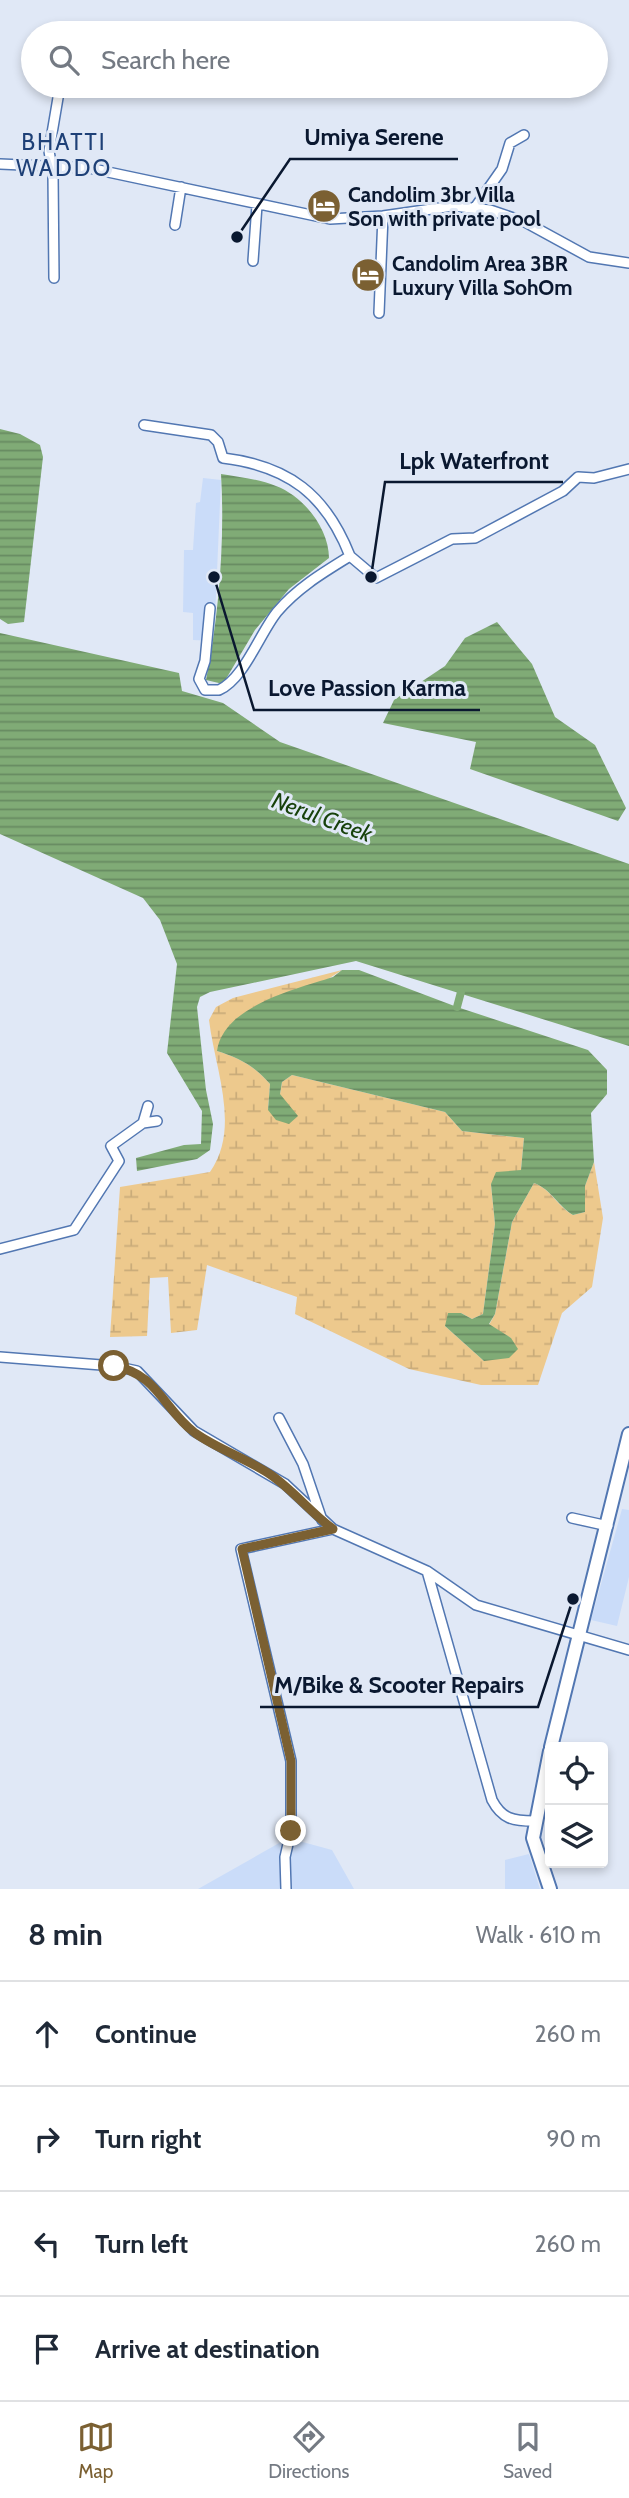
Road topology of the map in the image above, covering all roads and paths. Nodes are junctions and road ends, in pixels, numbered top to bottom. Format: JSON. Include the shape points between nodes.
{"nodes":[{"id":1,"x":58,"y":98,"type":"edge"},
{"id":2,"x":524,"y":135,"type":"dead end"},
{"id":3,"x":0,"y":164,"type":"edge"},
{"id":4,"x":51,"y":164,"type":"junction"},
{"id":5,"x":181,"y":187,"type":"junction"},
{"id":6,"x":257,"y":205,"type":"junction"},
{"id":7,"x":474,"y":209,"type":"junction"},
{"id":8,"x":383,"y":216,"type":"junction"},
{"id":9,"x":175,"y":225,"type":"dead end"},
{"id":10,"x":253,"y":261,"type":"dead end"},
{"id":11,"x":629,"y":263,"type":"edge"},
{"id":12,"x":54,"y":278,"type":"dead end"},
{"id":13,"x":379,"y":313,"type":"dead end"},
{"id":14,"x":144,"y":425,"type":"dead end"},
{"id":15,"x":629,"y":469,"type":"edge"},
{"id":16,"x":350,"y":556,"type":"junction"},
{"id":17,"x":210,"y":608,"type":"dead end"},
{"id":18,"x":148,"y":1106,"type":"dead end"},
{"id":19,"x":157,"y":1121,"type":"dead end"},
{"id":20,"x":143,"y":1124,"type":"junction"},
{"id":21,"x":0,"y":1249,"type":"edge"},
{"id":22,"x":0,"y":1357,"type":"edge"},
{"id":23,"x":279,"y":1419,"type":"dead end"},
{"id":24,"x":629,"y":1434,"type":"edge"},
{"id":25,"x":572,"y":1518,"type":"dead end"},
{"id":26,"x":323,"y":1522,"type":"junction"},
{"id":27,"x":608,"y":1526,"type":"junction"},
{"id":28,"x":333,"y":1529,"type":"junction"},
{"id":29,"x":427,"y":1571,"type":"junction"},
{"id":30,"x":580,"y":1634,"type":"junction"},
{"id":31,"x":629,"y":1650,"type":"edge"},
{"id":32,"x":553,"y":1742,"type":"edge"},
{"id":33,"x":545,"y":1774,"type":"edge"},
{"id":34,"x":534,"y":1821,"type":"junction"},
{"id":35,"x":286,"y":1889,"type":"edge"},
{"id":36,"x":550,"y":1889,"type":"edge"}],
"edges":[{"from":1,"to":4,"type":"street"},
{"from":2,"to":7,"type":"street","via":[[510,143],[502,169]]},
{"from":3,"to":4,"type":"street"},
{"from":4,"to":5,"type":"street"},
{"from":4,"to":12,"type":"street"},
{"from":5,"to":6,"type":"street"},
{"from":5,"to":9,"type":"street"},
{"from":6,"to":8,"type":"street","via":[[330,219]]},
{"from":6,"to":10,"type":"street"},
{"from":7,"to":8,"type":"street","via":[[453,206]]},
{"from":7,"to":11,"type":"street","via":[[525,222],[589,257]]},
{"from":8,"to":13,"type":"street"},
{"from":14,"to":16,"type":"street","via":[[211,435],[223,458],[245,461],[302,485],[337,523]]},
{"from":15,"to":16,"type":"street","via":[[578,477],[563,491],[475,538],[452,539],[376,578]]},
{"from":16,"to":17,"type":"street","via":[[309,582],[276,612],[243,664],[219,690],[205,690],[199,679]]},
{"from":18,"to":20,"type":"street"},
{"from":19,"to":20,"type":"street"},
{"from":20,"to":21,"type":"street","via":[[111,1146],[119,1161],[74,1230]]},
{"from":22,"to":26,"type":"street","via":[[137,1371],[182,1422],[267,1472]]},
{"from":23,"to":26,"type":"street","via":[[303,1464]]},
{"from":24,"to":27,"type":"main road"},
{"from":25,"to":27,"type":"street"},
{"from":26,"to":28,"type":"street"},
{"from":27,"to":30,"type":"main road"},
{"from":28,"to":29,"type":"street"},
{"from":28,"to":35,"type":"street","via":[[242,1549],[291,1761]]},
{"from":29,"to":30,"type":"street","via":[[476,1605]]},
{"from":29,"to":34,"type":"street","via":[[492,1800],[509,1819]]},
{"from":30,"to":31,"type":"street"},
{"from":30,"to":32,"type":"main road"},
{"from":33,"to":34,"type":"main road"},
{"from":34,"to":36,"type":"main road","via":[[533,1843]]}]}
